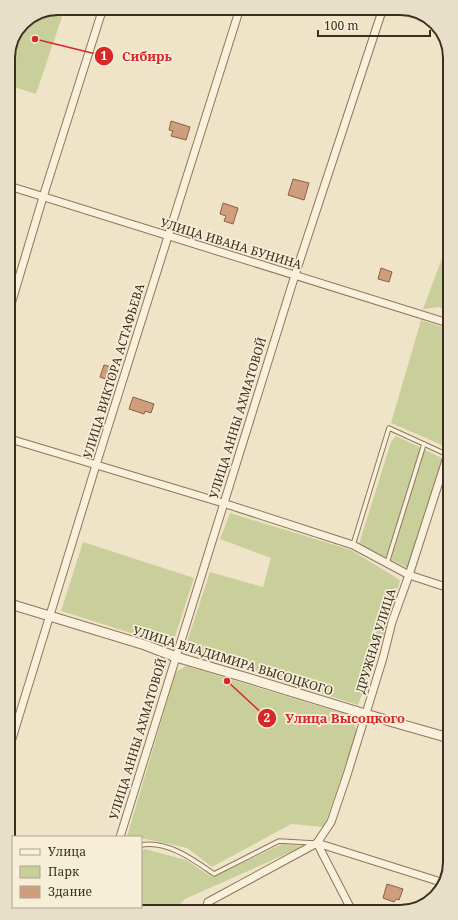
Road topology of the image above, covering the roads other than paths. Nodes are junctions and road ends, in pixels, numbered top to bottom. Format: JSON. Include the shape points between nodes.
{"nodes":[{"id":1,"x":101,"y":15,"type":"edge"},
{"id":2,"x":238,"y":15,"type":"edge"},
{"id":3,"x":381,"y":15,"type":"edge"},
{"id":4,"x":15,"y":188,"type":"edge"},
{"id":5,"x":43,"y":197,"type":"junction"},
{"id":6,"x":168,"y":236,"type":"junction"},
{"id":7,"x":294,"y":275,"type":"junction"},
{"id":8,"x":15,"y":291,"type":"edge"},
{"id":9,"x":443,"y":321,"type":"edge"},
{"id":10,"x":15,"y":441,"type":"edge"},
{"id":11,"x":424,"y":444,"type":"junction"},
{"id":12,"x":443,"y":453,"type":"edge"},
{"id":13,"x":96,"y":465,"type":"junction"},
{"id":14,"x":443,"y":470,"type":"edge"},
{"id":15,"x":223,"y":503,"type":"junction"},
{"id":16,"x":353,"y":545,"type":"junction"},
{"id":17,"x":387,"y":563,"type":"junction"},
{"id":18,"x":409,"y":575,"type":"junction"},
{"id":19,"x":443,"y":586,"type":"edge"},
{"id":20,"x":15,"y":606,"type":"edge"},
{"id":21,"x":50,"y":617,"type":"junction"},
{"id":22,"x":176,"y":657,"type":"junction"},
{"id":23,"x":365,"y":714,"type":"junction"},
{"id":24,"x":15,"y":729,"type":"edge"},
{"id":25,"x":443,"y":736,"type":"edge"},
{"id":26,"x":120,"y":836,"type":"edge"},
{"id":27,"x":317,"y":843,"type":"junction"},
{"id":28,"x":142,"y":845,"type":"edge"},
{"id":29,"x":439,"y":881,"type":"edge"},
{"id":30,"x":207,"y":905,"type":"edge"},
{"id":31,"x":349,"y":905,"type":"edge"}],
"edges":[{"from":1,"to":5,"type":"street"},
{"from":2,"to":6,"type":"street","name":"УЛИЦА ВИКТОРА АСТАФЬЕВА"},
{"from":3,"to":7,"type":"street","name":"УЛИЦА АННЫ АХМАТОВОЙ"},
{"from":4,"to":5,"type":"street","name":"УЛИЦА ИВАНА БУНИНА"},
{"from":5,"to":6,"type":"street","name":"УЛИЦА ИВАНА БУНИНА"},
{"from":5,"to":8,"type":"street"},
{"from":6,"to":7,"type":"street","name":"УЛИЦА ИВАНА БУНИНА"},
{"from":6,"to":13,"type":"street","name":"УЛИЦА ВИКТОРА АСТАФЬЕВА"},
{"from":7,"to":9,"type":"street","name":"УЛИЦА ИВАНА БУНИНА"},
{"from":7,"to":15,"type":"street","name":"УЛИЦА АННЫ АХМАТОВОЙ"},
{"from":10,"to":13,"type":"street"},
{"from":11,"to":12,"type":"lane"},
{"from":11,"to":16,"type":"lane","via":[[389,428]]},
{"from":11,"to":17,"type":"lane"},
{"from":13,"to":15,"type":"street"},
{"from":13,"to":21,"type":"street","name":"УЛИЦА ВИКТОРА АСТАФЬЕВА"},
{"from":14,"to":18,"type":"street","name":"ДРУЖНАЯ УЛИЦА"},
{"from":15,"to":16,"type":"street"},
{"from":15,"to":22,"type":"street","name":"УЛИЦА АННЫ АХМАТОВОЙ"},
{"from":16,"to":17,"type":"street"},
{"from":17,"to":18,"type":"street"},
{"from":18,"to":19,"type":"street"},
{"from":18,"to":23,"type":"street","name":"ДРУЖНАЯ УЛИЦА","via":[[392,622]]},
{"from":20,"to":21,"type":"street","name":"УЛИЦА ВЛАДИМИРА ВЫСОЦКОГО"},
{"from":21,"to":22,"type":"street","name":"УЛИЦА ВЛАДИМИРА ВЫСОЦКОГО","via":[[145,645]]},
{"from":21,"to":24,"type":"street","name":"УЛИЦА ВИКТОРА АСТАФЬЕВА"},
{"from":22,"to":23,"type":"street","name":"УЛИЦА ВЛАДИМИРА ВЫСОЦКОГО"},
{"from":22,"to":26,"type":"street","name":"УЛИЦА АННЫ АХМАТОВОЙ"},
{"from":23,"to":25,"type":"street","name":"УЛИЦА ВЛАДИМИРА ВЫСОЦКОГО"},
{"from":23,"to":27,"type":"street","name":"ДРУЖНАЯ УЛИЦА","via":[[337,806],[331,822]]},
{"from":27,"to":28,"type":"lane","via":[[279,841],[214,874],[189,857],[166,847]]},
{"from":27,"to":29,"type":"street"},
{"from":27,"to":30,"type":"street","name":"ДРУЖНАЯ УЛИЦА","via":[[208,902]]},
{"from":27,"to":31,"type":"street"}]}
